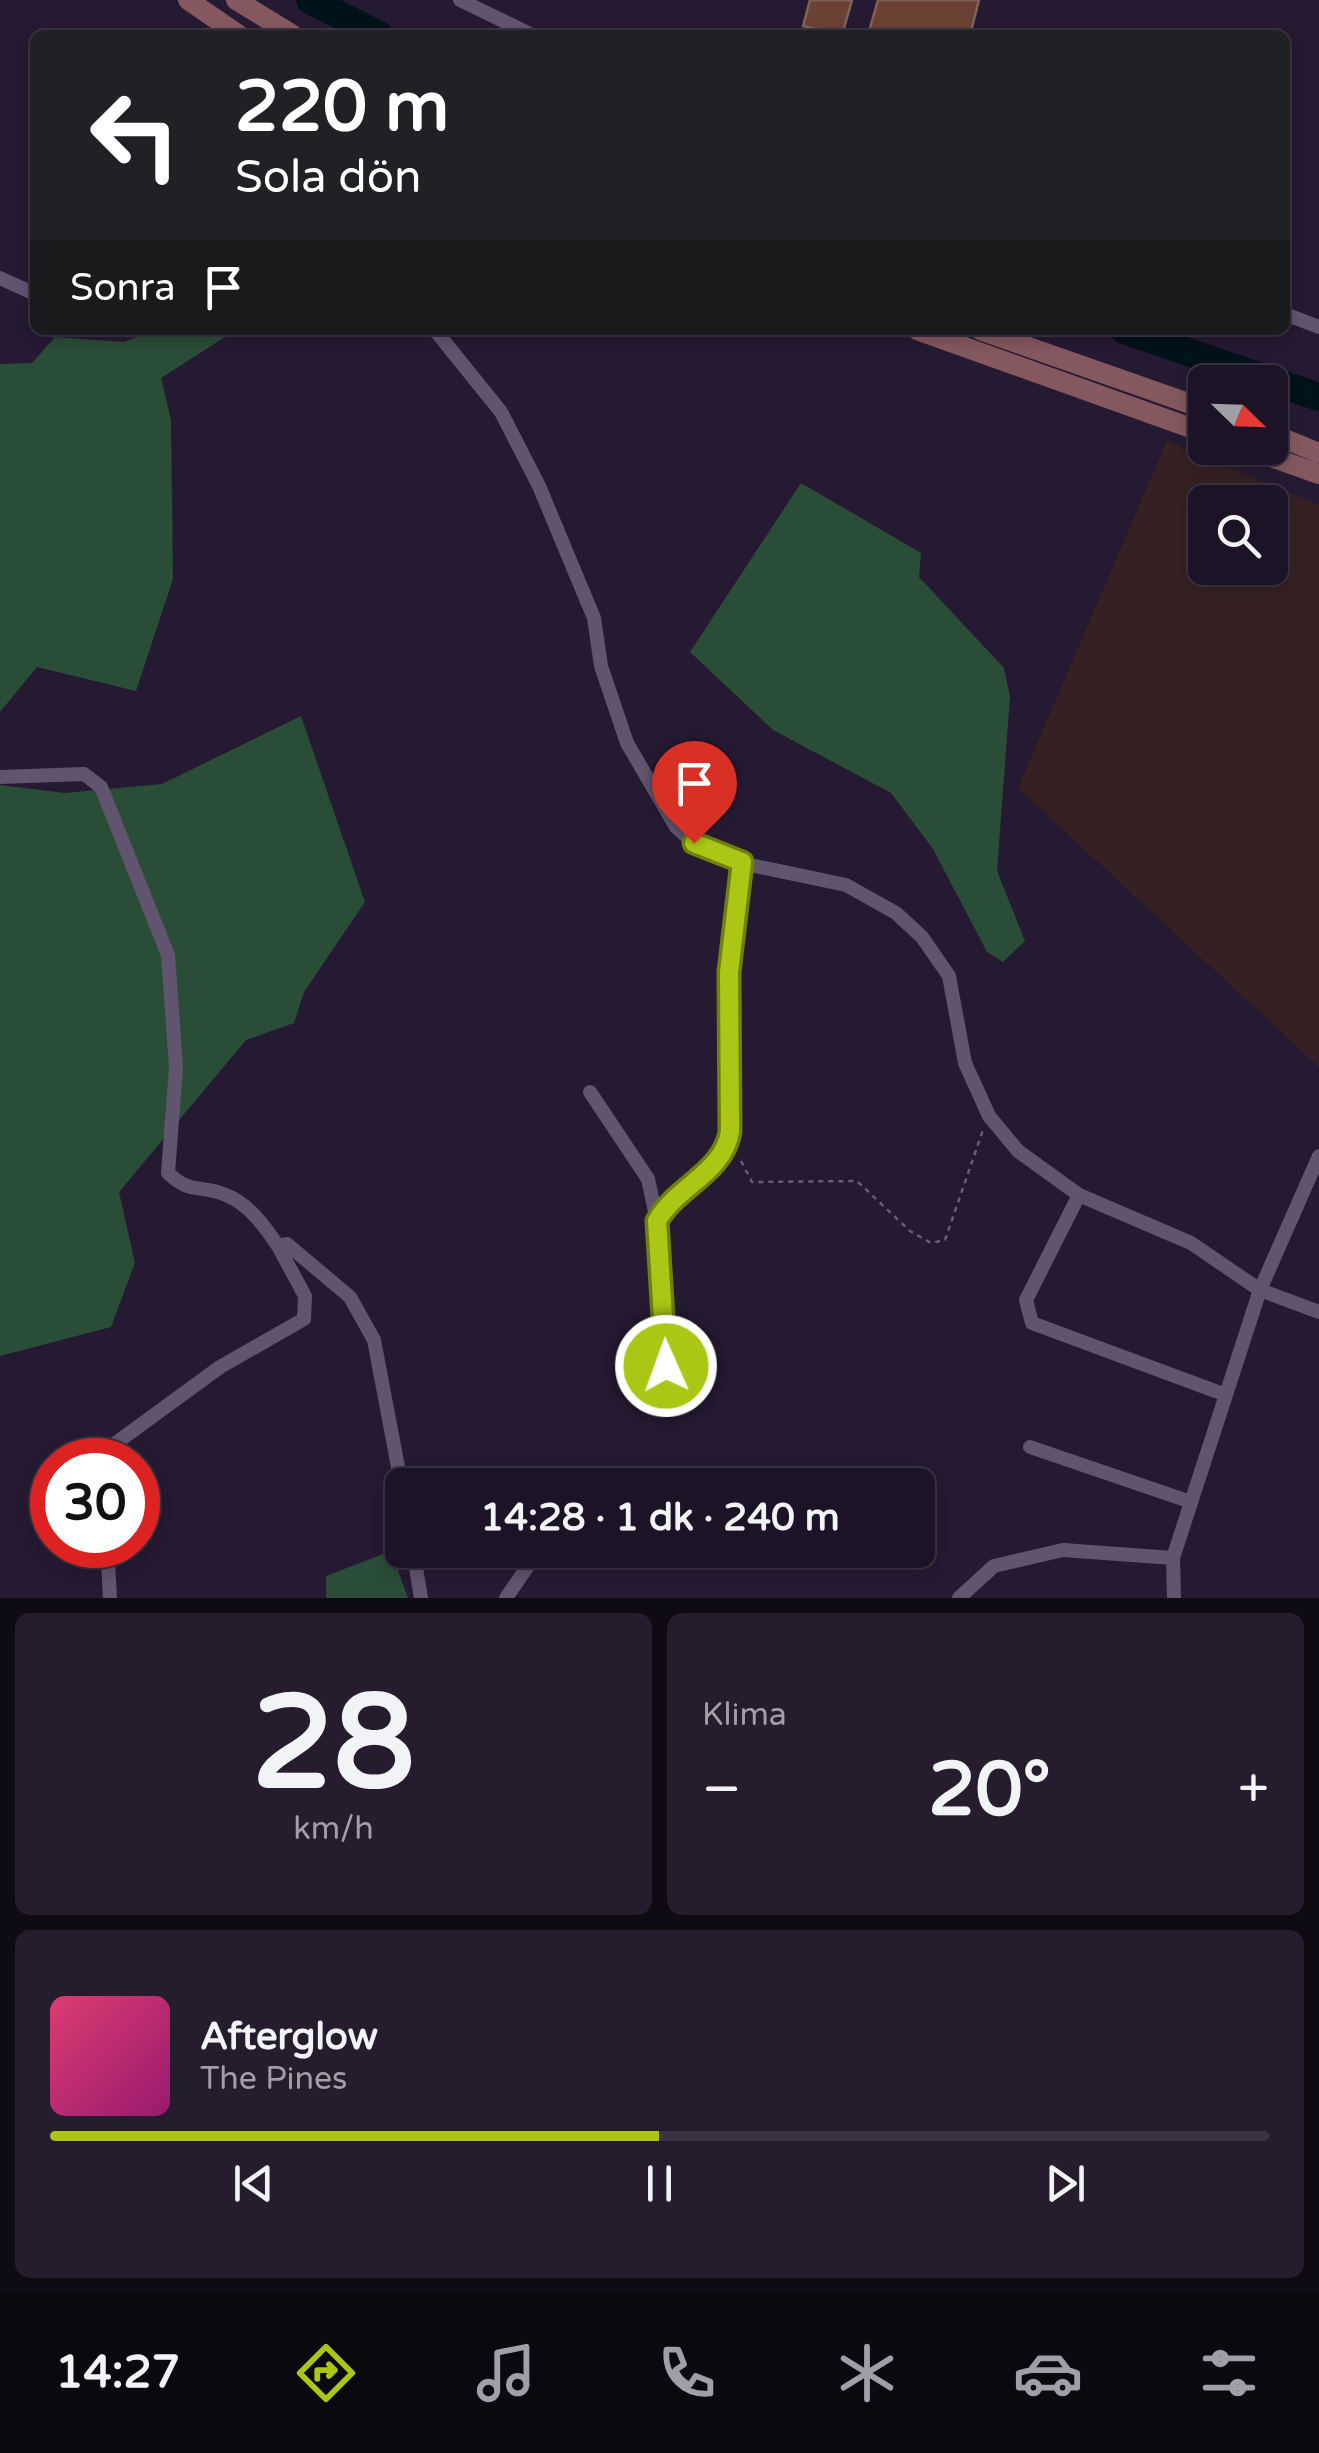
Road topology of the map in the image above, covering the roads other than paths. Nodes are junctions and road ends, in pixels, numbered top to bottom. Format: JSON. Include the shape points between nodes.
{"nodes":[{"id":1,"x":188,"y":0,"type":"edge"},
{"id":2,"x":236,"y":0,"type":"edge"},
{"id":3,"x":460,"y":0,"type":"edge"},
{"id":4,"x":232,"y":30,"type":"edge"},
{"id":5,"x":284,"y":30,"type":"edge"},
{"id":6,"x":522,"y":30,"type":"edge"},
{"id":7,"x":0,"y":278,"type":"edge"},
{"id":8,"x":30,"y":292,"type":"edge"},
{"id":9,"x":1290,"y":316,"type":"edge"},
{"id":10,"x":1319,"y":326,"type":"edge"},
{"id":11,"x":439,"y":335,"type":"edge"},
{"id":12,"x":931,"y":335,"type":"edge"},
{"id":13,"x":994,"y":335,"type":"edge"},
{"id":14,"x":1188,"y":403,"type":"edge"},
{"id":15,"x":1188,"y":427,"type":"edge"},
{"id":16,"x":1288,"y":440,"type":"edge"},
{"id":17,"x":1319,"y":453,"type":"edge"},
{"id":18,"x":1288,"y":463,"type":"edge"},
{"id":19,"x":1319,"y":474,"type":"edge"},
{"id":20,"x":0,"y":778,"type":"edge"},
{"id":21,"x":742,"y":862,"type":"junction"},
{"id":22,"x":590,"y":1092,"type":"dead end"},
{"id":23,"x":1319,"y":1156,"type":"edge"},
{"id":24,"x":1079,"y":1196,"type":"junction"},
{"id":25,"x":657,"y":1221,"type":"junction"},
{"id":26,"x":278,"y":1246,"type":"junction"},
{"id":27,"x":1260,"y":1290,"type":"junction"},
{"id":28,"x":1319,"y":1312,"type":"edge"},
{"id":29,"x":666,"y":1366,"type":"dead end"},
{"id":30,"x":1226,"y":1395,"type":"junction"},
{"id":31,"x":119,"y":1438,"type":"edge"},
{"id":32,"x":1030,"y":1446,"type":"dead end"},
{"id":33,"x":398,"y":1468,"type":"edge"},
{"id":34,"x":1191,"y":1502,"type":"junction"},
{"id":35,"x":1173,"y":1558,"type":"junction"},
{"id":36,"x":108,"y":1568,"type":"edge"},
{"id":37,"x":416,"y":1568,"type":"edge"},
{"id":38,"x":527,"y":1568,"type":"edge"},
{"id":39,"x":110,"y":1598,"type":"edge"},
{"id":40,"x":421,"y":1598,"type":"edge"},
{"id":41,"x":506,"y":1598,"type":"edge"},
{"id":42,"x":959,"y":1598,"type":"edge"},
{"id":43,"x":1174,"y":1598,"type":"edge"}],
"edges":[{"from":1,"to":4,"type":"main road"},
{"from":2,"to":5,"type":"main road"},
{"from":3,"to":6,"type":"street"},
{"from":7,"to":8,"type":"street"},
{"from":9,"to":10,"type":"street"},
{"from":11,"to":21,"type":"street","via":[[500,412],[539,486],[594,618],[601,666],[628,743],[656,798],[694,843]]},
{"from":12,"to":15,"type":"main road"},
{"from":13,"to":14,"type":"main road"},
{"from":16,"to":17,"type":"main road"},
{"from":18,"to":19,"type":"main road"},
{"from":20,"to":26,"type":"street","via":[[84,774],[101,787],[168,955],[176,1067],[168,1173],[184,1188],[227,1195],[260,1220]]},
{"from":21,"to":24,"type":"street","via":[[846,885],[896,913],[922,937],[949,976],[966,1063],[994,1121],[1018,1151]]},
{"from":21,"to":25,"type":"street","via":[[729,972],[726,1153]]},
{"from":22,"to":25,"type":"street","via":[[648,1179]]},
{"from":23,"to":27,"type":"street"},
{"from":24,"to":27,"type":"street","via":[[1190,1244]]},
{"from":24,"to":30,"type":"street","via":[[1026,1300],[1032,1323]]},
{"from":25,"to":29,"type":"street"},
{"from":26,"to":31,"type":"street","via":[[306,1296],[304,1319],[220,1367]]},
{"from":26,"to":33,"type":"street","via":[[287,1244],[350,1297],[374,1340]]},
{"from":27,"to":28,"type":"street"},
{"from":27,"to":30,"type":"street"},
{"from":30,"to":34,"type":"street"},
{"from":32,"to":34,"type":"street"},
{"from":34,"to":35,"type":"street"},
{"from":35,"to":42,"type":"street","via":[[1063,1550],[994,1566]]},
{"from":35,"to":43,"type":"street"},
{"from":36,"to":39,"type":"street"},
{"from":37,"to":40,"type":"street"},
{"from":38,"to":41,"type":"street"}]}
